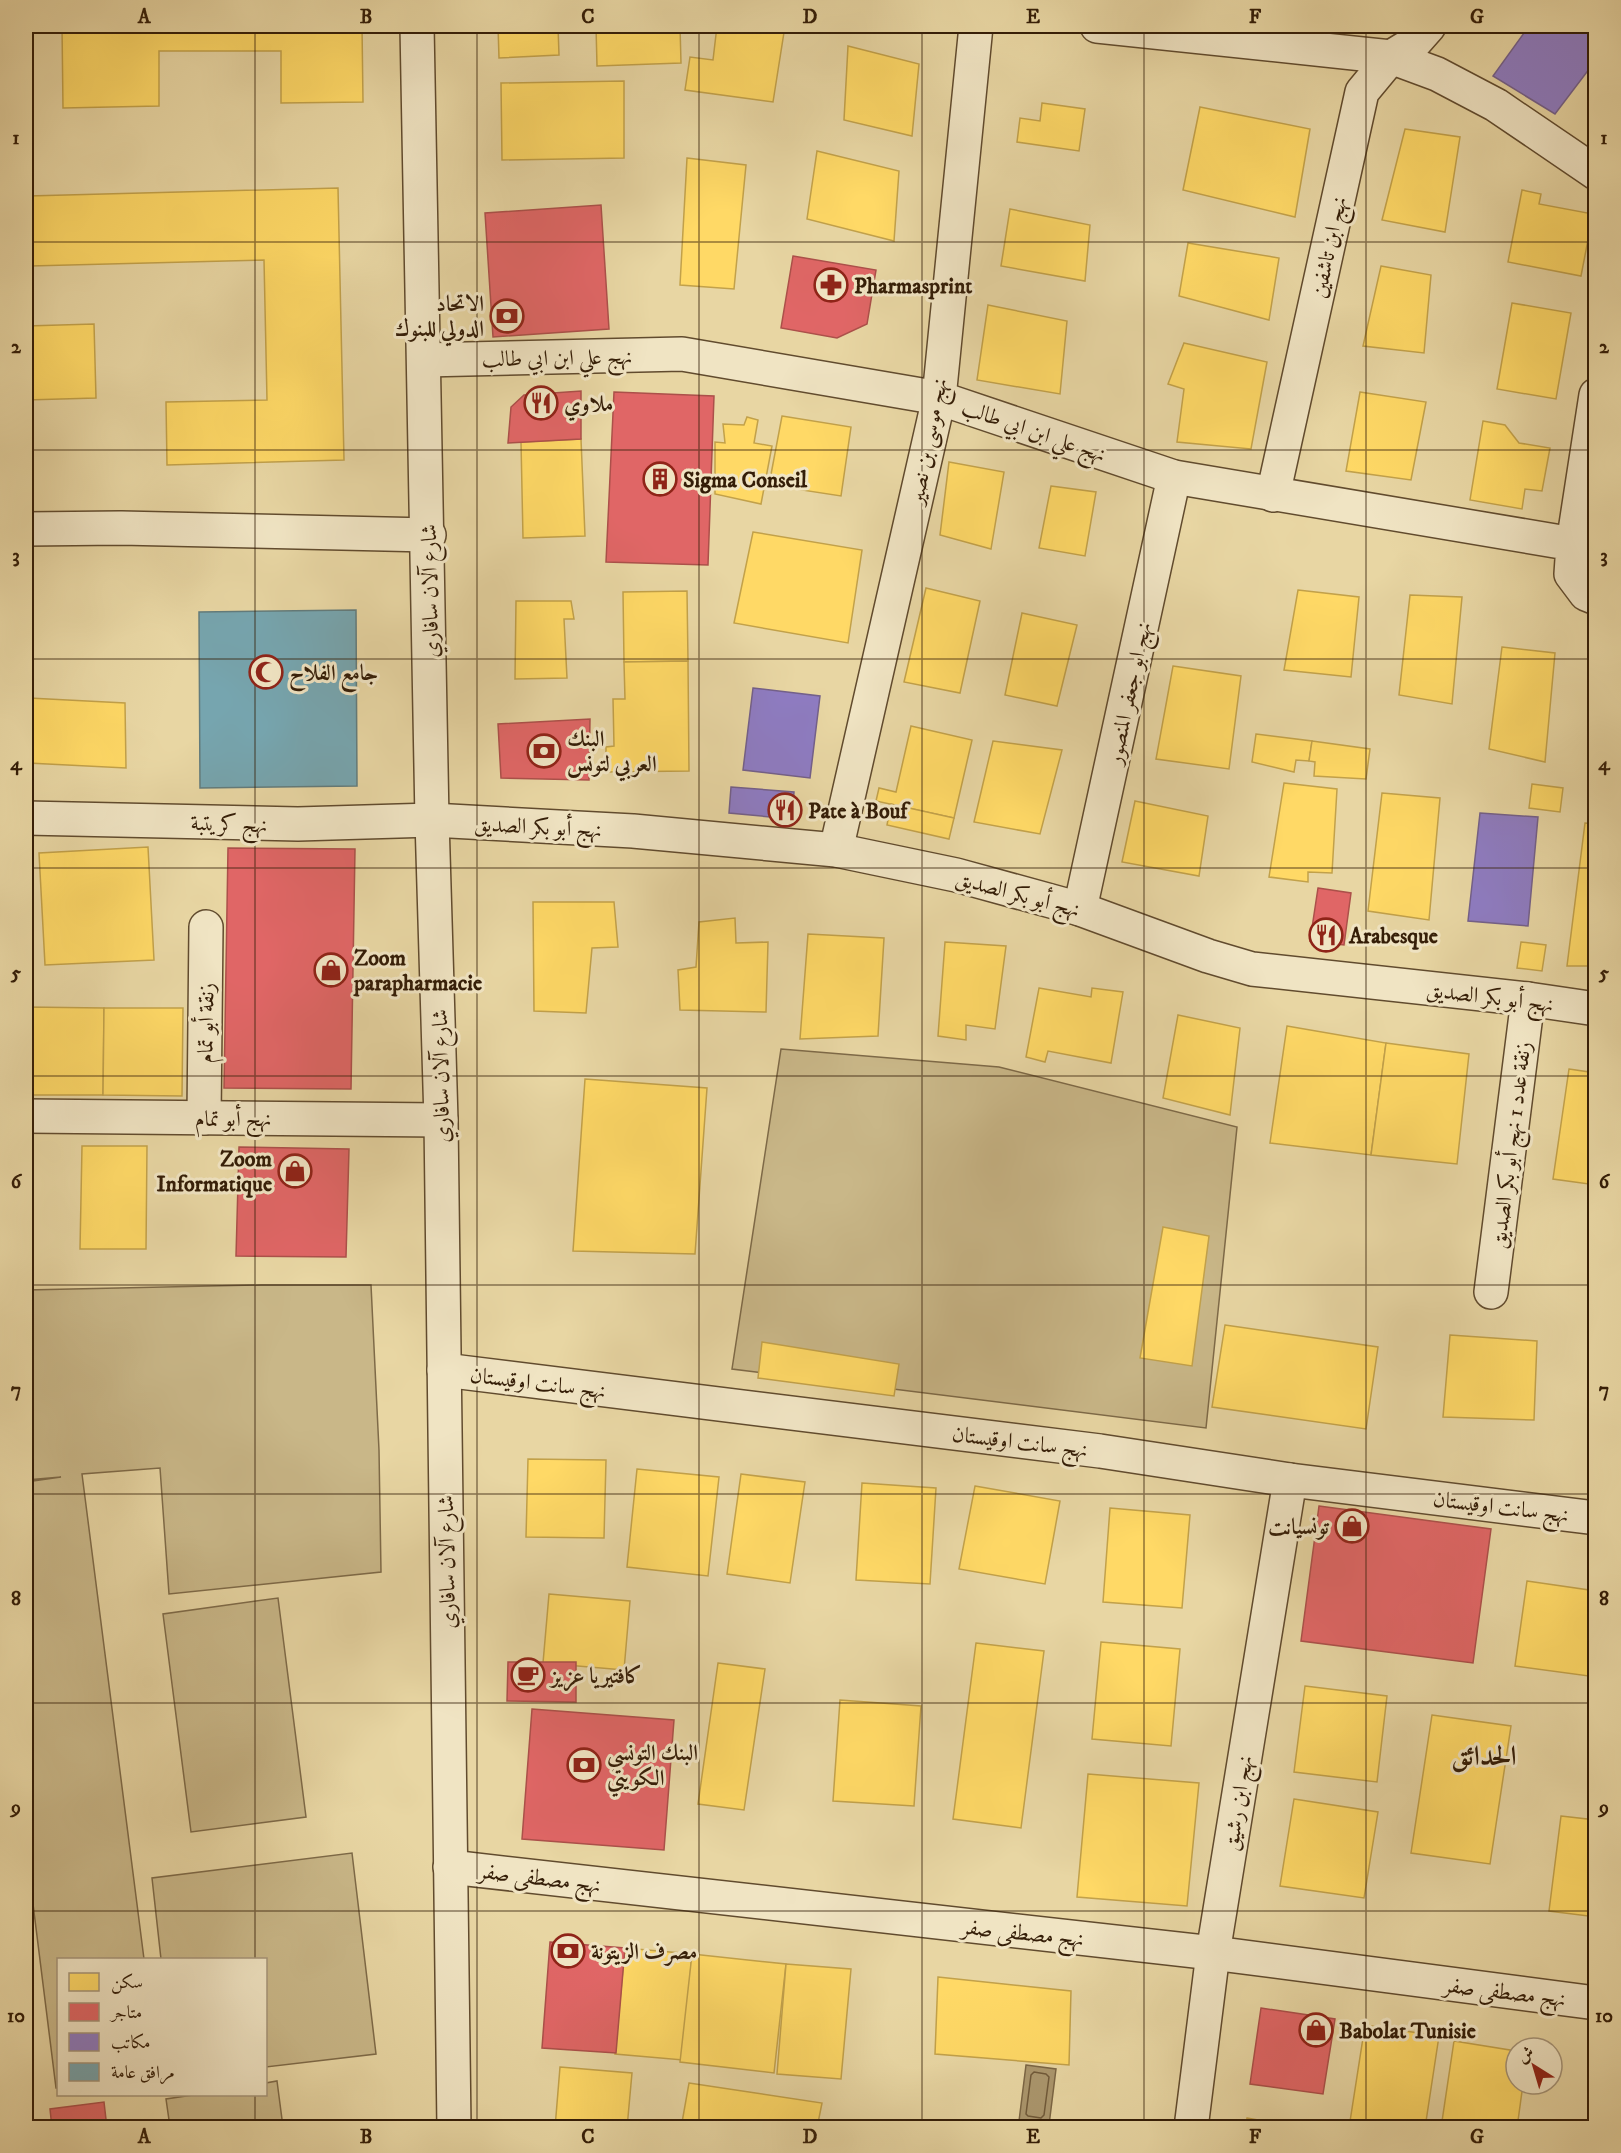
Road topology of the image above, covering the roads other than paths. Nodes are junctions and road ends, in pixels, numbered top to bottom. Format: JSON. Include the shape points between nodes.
{"nodes":[{"id":1,"x":417,"y":26,"type":"edge"},
{"id":2,"x":976,"y":26,"type":"edge"},
{"id":3,"x":1097,"y":26,"type":"edge"},
{"id":4,"x":1429,"y":26,"type":"edge"},
{"id":5,"x":1391,"y":57,"type":"junction"},
{"id":6,"x":1596,"y":172,"type":"edge"},
{"id":7,"x":425,"y":360,"type":"junction"},
{"id":8,"x":1596,"y":395,"type":"edge"},
{"id":9,"x":939,"y":398,"type":"junction"},
{"id":10,"x":1174,"y":477,"type":"junction"},
{"id":11,"x":1273,"y":495,"type":"junction"},
{"id":12,"x":26,"y":529,"type":"edge"},
{"id":13,"x":429,"y":535,"type":"junction"},
{"id":14,"x":1573,"y":544,"type":"junction"},
{"id":15,"x":1596,"y":598,"type":"edge"},
{"id":16,"x":26,"y":818,"type":"edge"},
{"id":17,"x":432,"y":820,"type":"junction"},
{"id":18,"x":836,"y":850,"type":"junction"},
{"id":19,"x":1080,"y":909,"type":"junction"},
{"id":20,"x":206,"y":927,"type":"dead end"},
{"id":21,"x":1528,"y":999,"type":"junction"},
{"id":22,"x":1596,"y":1009,"type":"edge"},
{"id":23,"x":26,"y":1116,"type":"edge"},
{"id":24,"x":204,"y":1118,"type":"junction"},
{"id":25,"x":441,"y":1120,"type":"junction"},
{"id":26,"x":1491,"y":1292,"type":"dead end"},
{"id":27,"x":444,"y":1370,"type":"junction"},
{"id":28,"x":1290,"y":1480,"type":"junction"},
{"id":29,"x":1596,"y":1518,"type":"edge"},
{"id":30,"x":450,"y":1867,"type":"junction"},
{"id":31,"x":1213,"y":1953,"type":"junction"},
{"id":32,"x":1596,"y":2003,"type":"edge"},
{"id":33,"x":454,"y":2127,"type":"edge"},
{"id":34,"x":1191,"y":2127,"type":"edge"}],
"edges":[{"from":1,"to":7,"type":"street","name":"شارع آلان سافاري"},
{"from":2,"to":9,"type":"street","name":"نهج موسى بن نصير"},
{"from":3,"to":5,"type":"street"},
{"from":4,"to":5,"type":"street","name":"نهج ابن تاشفين","via":[[1414,43]]},
{"from":5,"to":6,"type":"street","via":[[1437,74],[1496,105]]},
{"from":5,"to":11,"type":"street","name":"نهج ابن تاشفين","via":[[1362,92]]},
{"from":7,"to":9,"type":"street","name":"نهج علي ابن ابي طالب","via":[[682,354]]},
{"from":7,"to":13,"type":"street","name":"شارع آلان سافاري"},
{"from":8,"to":14,"type":"street"},
{"from":9,"to":10,"type":"street","name":"نهج علي ابن ابي طالب"},
{"from":9,"to":18,"type":"street","name":"نهج موسى بن نصير"},
{"from":10,"to":11,"type":"street","name":"نهج علي ابن ابي طالب"},
{"from":10,"to":19,"type":"street","name":"نهج ابو جعفر المنصور"},
{"from":11,"to":14,"type":"street","name":"نهج علي ابن ابي طالب"},
{"from":12,"to":13,"type":"street"},
{"from":13,"to":17,"type":"street","name":"شارع آلان سافاري"},
{"from":14,"to":15,"type":"street","via":[[1570,574],[1586,594]]},
{"from":16,"to":17,"type":"street","name":"نهج كريتبة","via":[[298,824]]},
{"from":17,"to":18,"type":"street","name":"نهج أبو بكر الصديق","via":[[633,831]]},
{"from":17,"to":25,"type":"street","name":"شارع آلان سافاري"},
{"from":18,"to":19,"type":"street","name":"نهج أبو بكر الصديق","via":[[957,875]]},
{"from":19,"to":21,"type":"street","name":"نهج أبو بكر الصديق","via":[[1252,969]]},
{"from":20,"to":24,"type":"street","name":"زنقة أبو تمام"},
{"from":21,"to":22,"type":"street","name":"نهج أبو بكر الصديق"},
{"from":21,"to":26,"type":"street","name":"زنقة عدد 1 نهج أبو بكر الصديق"},
{"from":23,"to":24,"type":"street","name":"نهج أبو تمام"},
{"from":24,"to":25,"type":"street","name":"نهج أبو تمام"},
{"from":25,"to":27,"type":"street","name":"شارع آلان سافاري"},
{"from":27,"to":28,"type":"street","name":"نهج سانت اوقيستان","via":[[1100,1451]]},
{"from":27,"to":30,"type":"street","name":"شارع آلان سافاري"},
{"from":28,"to":29,"type":"street","name":"نهج سانت اوقيستان"},
{"from":28,"to":31,"type":"street","name":"نهج ابن رشيق"},
{"from":30,"to":31,"type":"street","name":"نهج مصطفى صفر"},
{"from":30,"to":33,"type":"street","name":"شارع آلان سافاري"},
{"from":31,"to":32,"type":"street","name":"نهج مصطفى صفر"},
{"from":31,"to":34,"type":"street","name":"نهج ابن رشيق"}]}
